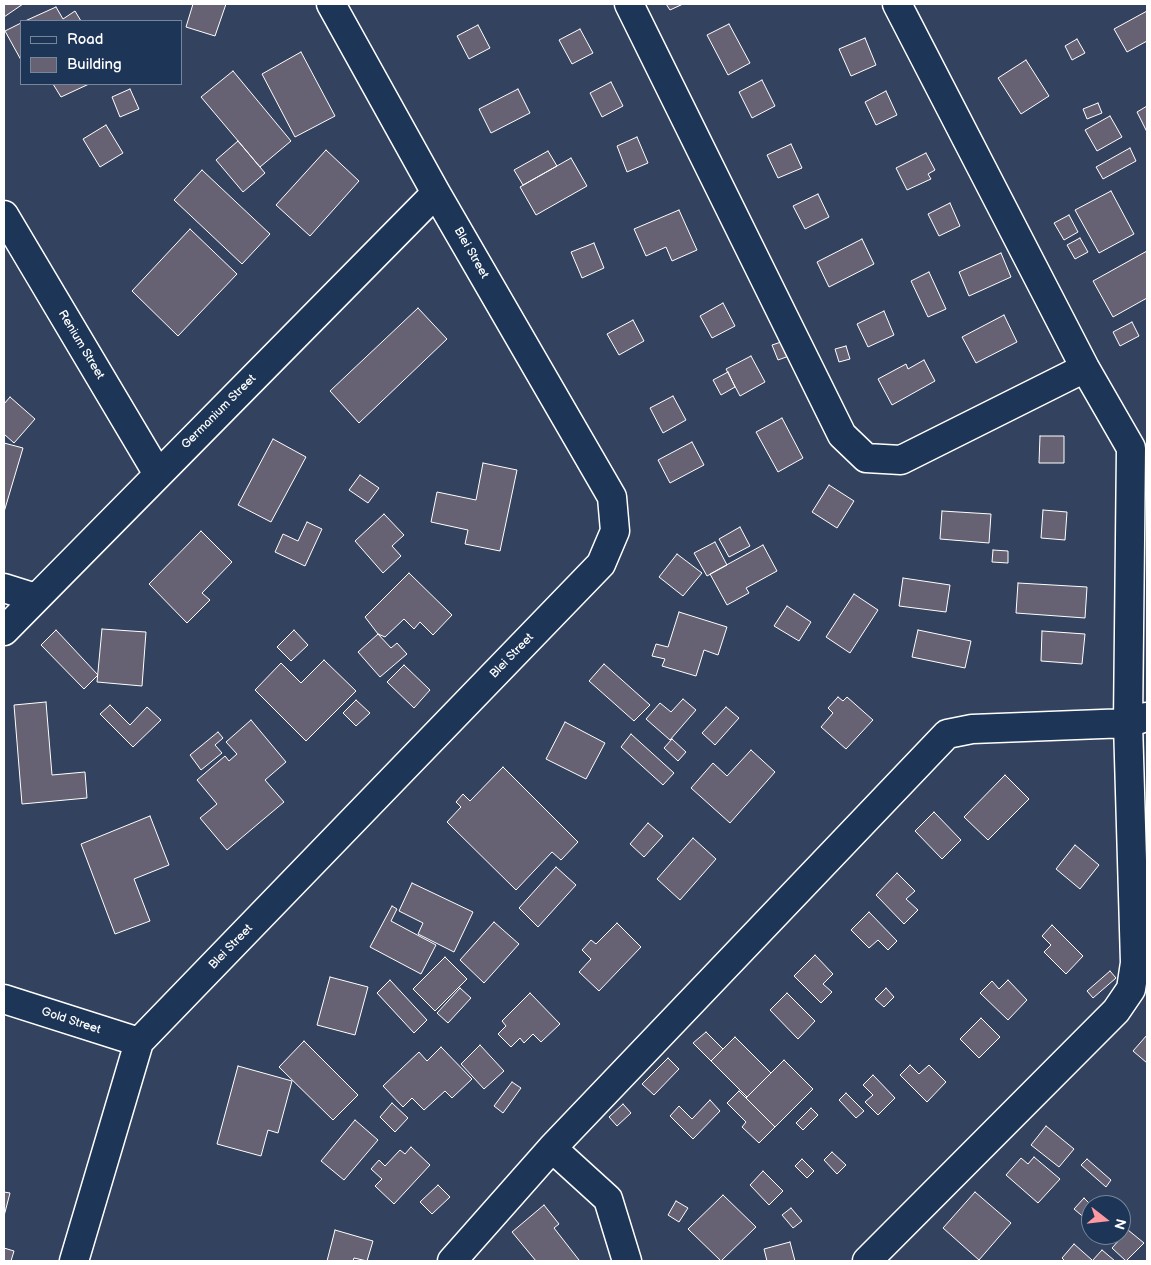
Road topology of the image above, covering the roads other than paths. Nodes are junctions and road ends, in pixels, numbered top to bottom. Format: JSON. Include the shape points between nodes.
{"nodes":[{"id":1,"x":332,"y":4,"type":"edge"},
{"id":2,"x":629,"y":4,"type":"edge"},
{"id":3,"x":897,"y":4,"type":"edge"},
{"id":4,"x":436,"y":193,"type":"junction"},
{"id":5,"x":4,"y":215,"type":"edge"},
{"id":6,"x":1084,"y":368,"type":"junction"},
{"id":7,"x":158,"y":474,"type":"junction"},
{"id":8,"x":4,"y":588,"type":"edge"},
{"id":9,"x":1138,"y":594,"type":"edge"},
{"id":10,"x":36,"y":598,"type":"junction"},
{"id":11,"x":4,"y":631,"type":"edge"},
{"id":12,"x":1138,"y":720,"type":"edge"},
{"id":13,"x":4,"y":999,"type":"edge"},
{"id":14,"x":139,"y":1042,"type":"junction"},
{"id":15,"x":552,"y":1148,"type":"junction"},
{"id":16,"x":74,"y":1261,"type":"edge"},
{"id":17,"x":452,"y":1261,"type":"edge"},
{"id":18,"x":627,"y":1261,"type":"edge"},
{"id":19,"x":867,"y":1261,"type":"edge"}],
"edges":[{"from":1,"to":4,"type":"street","name":"Blei Street"},
{"from":2,"to":6,"type":"street","via":[[842,435],[866,458],[901,460]]},
{"from":3,"to":6,"type":"street"},
{"from":4,"to":7,"type":"street","name":"Germanium Street"},
{"from":4,"to":14,"type":"street","name":"Blei Street","via":[[612,498],[615,531],[601,564]]},
{"from":5,"to":7,"type":"street","name":"Renium Street"},
{"from":6,"to":9,"type":"street","via":[[1131,448]]},
{"from":7,"to":10,"type":"street","name":"Germanium Street"},
{"from":8,"to":10,"type":"street"},
{"from":9,"to":12,"type":"street"},
{"from":10,"to":11,"type":"street","name":"Germanium Street"},
{"from":12,"to":15,"type":"street","via":[[972,729],[947,734]]},
{"from":12,"to":19,"type":"street","via":[[1135,963],[1131,989],[1116,1010]]},
{"from":13,"to":14,"type":"street","name":"Gold Street"},
{"from":14,"to":16,"type":"street","name":"Blei Street"},
{"from":15,"to":17,"type":"street"},
{"from":15,"to":18,"type":"street","via":[[608,1199]]}]}
